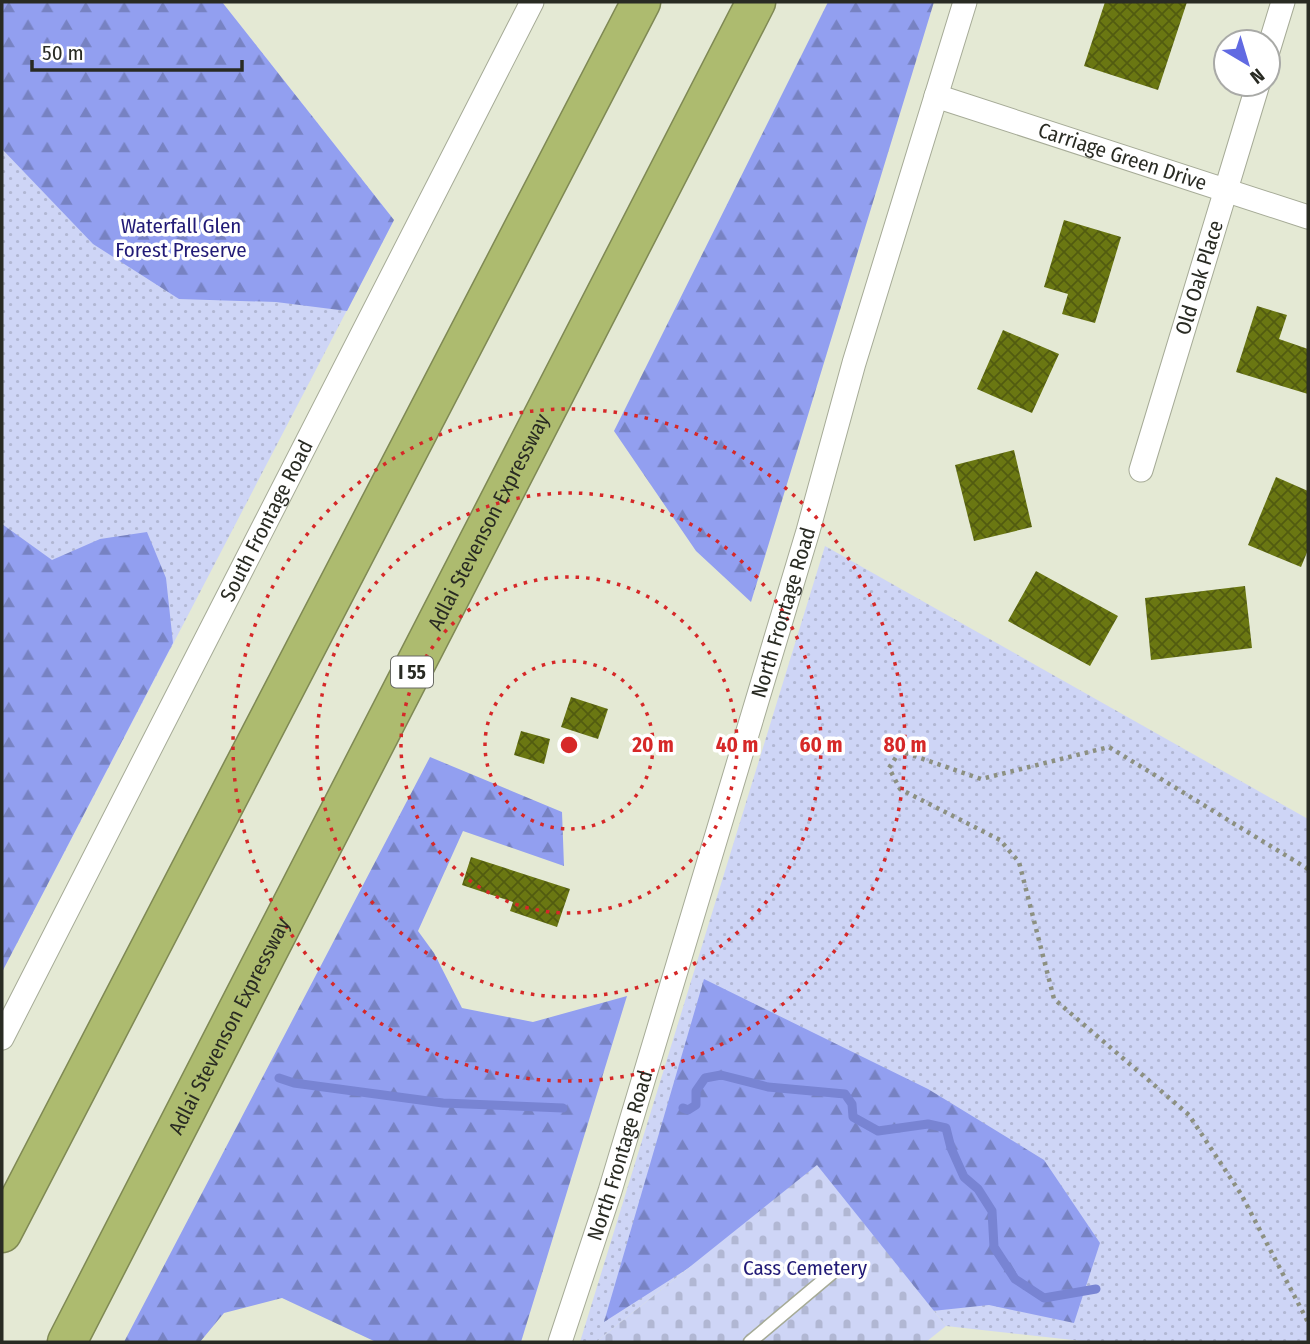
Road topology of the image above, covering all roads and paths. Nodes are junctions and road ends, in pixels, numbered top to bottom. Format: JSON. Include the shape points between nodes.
{"nodes":[{"id":1,"x":532,"y":2,"type":"edge"},
{"id":2,"x":641,"y":2,"type":"edge"},
{"id":3,"x":756,"y":2,"type":"edge"},
{"id":4,"x":965,"y":2,"type":"edge"},
{"id":5,"x":1283,"y":2,"type":"edge"},
{"id":6,"x":1275,"y":28,"type":"edge"},
{"id":7,"x":936,"y":96,"type":"junction"},
{"id":8,"x":1254,"y":98,"type":"edge"},
{"id":9,"x":1226,"y":191,"type":"junction"},
{"id":10,"x":1308,"y":217,"type":"edge"},
{"id":11,"x":1141,"y":470,"type":"dead end"},
{"id":12,"x":1308,"y":869,"type":"edge"},
{"id":13,"x":2,"y":1038,"type":"edge"},
{"id":14,"x":2,"y":1233,"type":"edge"},
{"id":15,"x":838,"y":1268,"type":"dead end"},
{"id":16,"x":1308,"y":1322,"type":"edge"},
{"id":17,"x":67,"y":1342,"type":"edge"},
{"id":18,"x":560,"y":1342,"type":"edge"},
{"id":19,"x":750,"y":1342,"type":"edge"}],
"edges":[{"from":1,"to":13,"type":"street","name":"South Frontage Road"},
{"from":2,"to":14,"type":"highway"},
{"from":3,"to":17,"type":"highway","name":"Adlai Stevenson Expressway","number":"I 55"},
{"from":4,"to":7,"type":"street","name":"North Frontage Road"},
{"from":5,"to":6,"type":"street"},
{"from":7,"to":9,"type":"street","name":"Carriage Green Drive"},
{"from":7,"to":18,"type":"street","name":"North Frontage Road","via":[[610,1191]]},
{"from":8,"to":9,"type":"street","name":"Old Oak Place"},
{"from":9,"to":10,"type":"street","name":"Carriage Green Drive"},
{"from":9,"to":11,"type":"street","name":"Old Oak Place"},
{"from":12,"to":16,"type":"path","via":[[1109,747],[981,779],[900,751],[889,768],[900,789],[1000,840],[1018,862],[1054,999],[1189,1115],[1241,1194]]},
{"from":15,"to":19,"type":"lane"}]}
